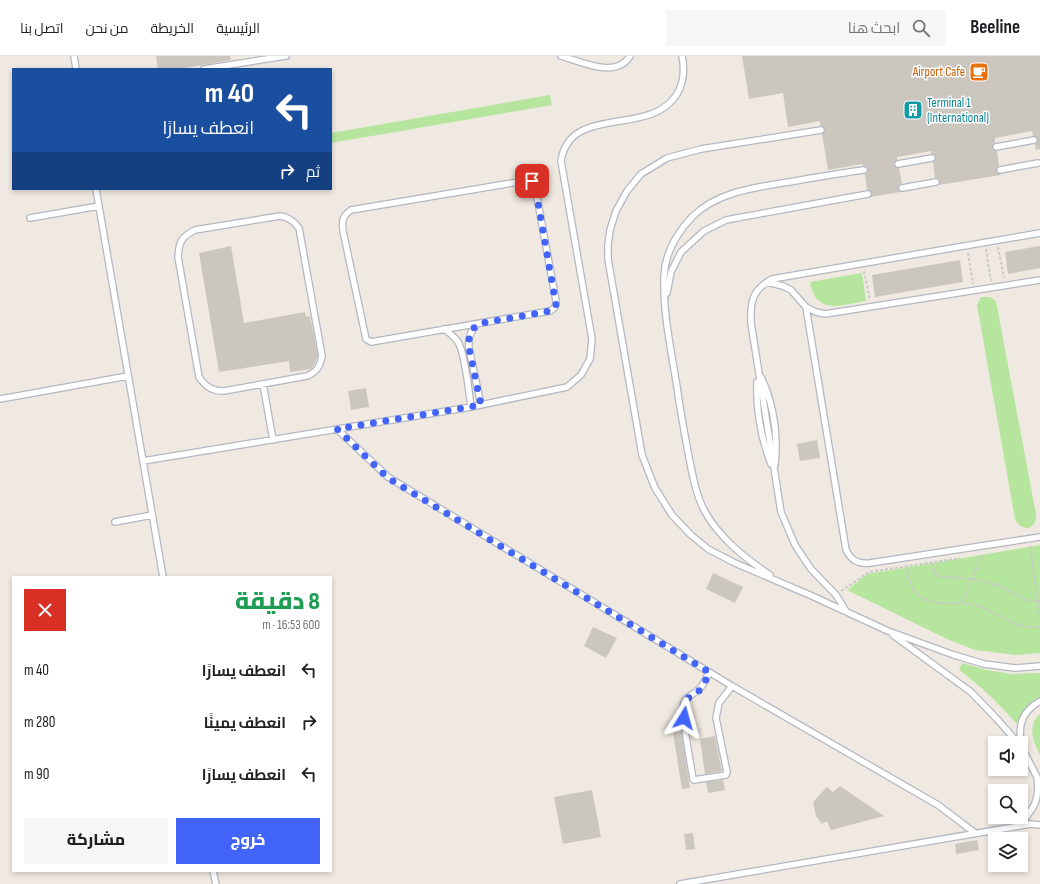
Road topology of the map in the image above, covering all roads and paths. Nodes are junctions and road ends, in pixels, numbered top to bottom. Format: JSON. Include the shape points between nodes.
{"nodes":[{"id":1,"x":74,"y":56,"type":"edge"},
{"id":2,"x":286,"y":56,"type":"edge"},
{"id":3,"x":561,"y":56,"type":"edge"},
{"id":4,"x":630,"y":56,"type":"edge"},
{"id":5,"x":682,"y":56,"type":"edge"},
{"id":6,"x":76,"y":68,"type":"edge"},
{"id":7,"x":210,"y":68,"type":"edge"},
{"id":8,"x":821,"y":130,"type":"dead end"},
{"id":9,"x":1034,"y":140,"type":"dead end"},
{"id":10,"x":996,"y":147,"type":"dead end"},
{"id":11,"x":932,"y":158,"type":"dead end"},
{"id":12,"x":1038,"y":163,"type":"dead end"},
{"id":13,"x":898,"y":164,"type":"dead end"},
{"id":14,"x":864,"y":170,"type":"dead end"},
{"id":15,"x":1000,"y":170,"type":"dead end"},
{"id":16,"x":936,"y":182,"type":"dead end"},
{"id":17,"x":902,"y":188,"type":"dead end"},
{"id":18,"x":96,"y":190,"type":"edge"},
{"id":19,"x":868,"y":194,"type":"dead end"},
{"id":20,"x":99,"y":206,"type":"junction"},
{"id":21,"x":30,"y":218,"type":"dead end"},
{"id":22,"x":1040,"y":233,"type":"edge"},
{"id":23,"x":997,"y":240,"type":"junction"},
{"id":24,"x":985,"y":242,"type":"junction"},
{"id":25,"x":967,"y":245,"type":"junction"},
{"id":26,"x":862,"y":264,"type":"junction"},
{"id":27,"x":1040,"y":280,"type":"edge"},
{"id":28,"x":767,"y":282,"type":"junction"},
{"id":29,"x":1005,"y":286,"type":"junction"},
{"id":30,"x":992,"y":288,"type":"junction"},
{"id":31,"x":975,"y":290,"type":"junction"},
{"id":32,"x":806,"y":307,"type":"junction"},
{"id":33,"x":872,"y":308,"type":"junction"},
{"id":34,"x":666,"y":318,"type":"junction"},
{"id":35,"x":477,"y":324,"type":"junction"},
{"id":36,"x":444,"y":329,"type":"junction"},
{"id":37,"x":128,"y":376,"type":"junction"},
{"id":38,"x":263,"y":384,"type":"junction"},
{"id":39,"x":0,"y":399,"type":"edge"},
{"id":40,"x":481,"y":405,"type":"junction"},
{"id":41,"x":471,"y":407,"type":"junction"},
{"id":42,"x":337,"y":429,"type":"junction"},
{"id":43,"x":273,"y":440,"type":"junction"},
{"id":44,"x":143,"y":461,"type":"junction"},
{"id":45,"x":152,"y":515,"type":"junction"},
{"id":46,"x":115,"y":522,"type":"dead end"},
{"id":47,"x":1040,"y":537,"type":"edge"},
{"id":48,"x":1030,"y":546,"type":"dead end"},
{"id":49,"x":982,"y":555,"type":"dead end"},
{"id":50,"x":932,"y":563,"type":"dead end"},
{"id":51,"x":907,"y":567,"type":"dead end"},
{"id":52,"x":869,"y":572,"type":"dead end"},
{"id":53,"x":163,"y":576,"type":"edge"},
{"id":54,"x":972,"y":579,"type":"junction"},
{"id":55,"x":781,"y":582,"type":"junction"},
{"id":56,"x":836,"y":595,"type":"junction"},
{"id":57,"x":1039,"y":601,"type":"edge"},
{"id":58,"x":962,"y":603,"type":"junction"},
{"id":59,"x":846,"y":611,"type":"junction"},
{"id":60,"x":1040,"y":617,"type":"edge"},
{"id":61,"x":1040,"y":627,"type":"edge"},
{"id":62,"x":888,"y":631,"type":"junction"},
{"id":63,"x":1040,"y":666,"type":"edge"},
{"id":64,"x":709,"y":672,"type":"junction"},
{"id":65,"x":732,"y":686,"type":"junction"},
{"id":66,"x":1040,"y":701,"type":"edge"},
{"id":67,"x":1013,"y":736,"type":"edge"},
{"id":68,"x":1019,"y":736,"type":"edge"},
{"id":69,"x":1028,"y":759,"type":"edge"},
{"id":70,"x":1039,"y":780,"type":"edge"},
{"id":71,"x":1040,"y":825,"type":"edge"},
{"id":72,"x":1019,"y":826,"type":"junction"},
{"id":73,"x":975,"y":833,"type":"junction"},
{"id":74,"x":213,"y":872,"type":"edge"},
{"id":75,"x":216,"y":884,"type":"edge"},
{"id":76,"x":680,"y":884,"type":"edge"}],
"edges":[{"from":1,"to":6,"type":"lane"},
{"from":2,"to":7,"type":"lane"},
{"from":3,"to":4,"type":"lane","via":[[604,68],[617,68]]},
{"from":5,"to":40,"type":"lane","via":[[683,85],[664,108],[648,116],[583,130],[571,137],[562,153],[561,161],[592,339],[590,358],[581,375],[567,387]]},
{"from":8,"to":55,"type":"lane","via":[[701,149],[668,158],[641,174],[627,191],[616,211],[608,245],[608,259],[642,454],[655,488],[672,515],[708,549]]},
{"from":9,"to":10,"type":"lane"},
{"from":11,"to":13,"type":"lane"},
{"from":12,"to":15,"type":"lane"},
{"from":14,"to":34,"type":"lane","via":[[748,189],[728,194],[710,203],[693,216],[676,236],[669,252],[664,275]]},
{"from":16,"to":17,"type":"lane"},
{"from":18,"to":20,"type":"lane"},
{"from":19,"to":34,"type":"lane","via":[[726,220],[704,231],[681,252],[671,272]]},
{"from":20,"to":21,"type":"lane"},
{"from":20,"to":37,"type":"lane"},
{"from":22,"to":23,"type":"lane"},
{"from":23,"to":24,"type":"lane"},
{"from":23,"to":29,"type":"path"},
{"from":24,"to":25,"type":"lane"},
{"from":24,"to":30,"type":"path"},
{"from":25,"to":26,"type":"lane"},
{"from":25,"to":31,"type":"path"},
{"from":26,"to":28,"type":"lane"},
{"from":26,"to":33,"type":"path"},
{"from":27,"to":29,"type":"lane"},
{"from":28,"to":32,"type":"lane","via":[[791,290]]},
{"from":28,"to":56,"type":"lane","via":[[755,292],[750,307],[781,512],[795,545],[811,569]]},
{"from":29,"to":30,"type":"lane"},
{"from":30,"to":31,"type":"lane"},
{"from":31,"to":33,"type":"lane"},
{"from":32,"to":33,"type":"lane","via":[[825,314]]},
{"from":32,"to":47,"type":"lane","via":[[846,550],[850,558],[862,564]]},
{"from":34,"to":55,"type":"lane","via":[[694,485],[705,511],[722,536],[754,564]]},
{"from":35,"to":36,"type":"lane"},
{"from":35,"to":36,"type":"lane","via":[[550,311],[556,305],[534,184],[530,180],[351,210],[343,218],[347,250],[366,339],[371,342]]},
{"from":35,"to":40,"type":"lane","via":[[471,330],[468,339]]},
{"from":36,"to":41,"type":"lane","via":[[459,343]]},
{"from":37,"to":39,"type":"lane"},
{"from":37,"to":44,"type":"lane"},
{"from":38,"to":38,"type":"lane","via":[[307,376],[320,364],[322,356],[299,228],[296,223],[280,216],[195,230],[185,235],[179,245],[178,257],[199,377],[208,388],[216,391]]},
{"from":38,"to":43,"type":"lane"},
{"from":40,"to":41,"type":"lane"},
{"from":41,"to":42,"type":"lane"},
{"from":42,"to":43,"type":"lane"},
{"from":42,"to":64,"type":"lane","via":[[388,478]]},
{"from":43,"to":44,"type":"lane"},
{"from":44,"to":45,"type":"lane"},
{"from":45,"to":46,"type":"lane"},
{"from":45,"to":53,"type":"lane"},
{"from":48,"to":57,"type":"path"},
{"from":49,"to":54,"type":"path"},
{"from":50,"to":54,"type":"path","via":[[934,573],[940,577]]},
{"from":51,"to":58,"type":"path","via":[[911,586],[922,598],[933,603]]},
{"from":52,"to":56,"type":"path"},
{"from":54,"to":57,"type":"path","via":[[1002,587],[1026,600]]},
{"from":54,"to":58,"type":"path"},
{"from":55,"to":59,"type":"lane"},
{"from":56,"to":59,"type":"lane"},
{"from":57,"to":60,"type":"path"},
{"from":58,"to":61,"type":"path","via":[[984,608],[1016,625]]},
{"from":59,"to":62,"type":"lane"},
{"from":62,"to":63,"type":"lane","via":[[984,664],[1015,668]]},
{"from":62,"to":67,"type":"lane","via":[[971,692]]},
{"from":64,"to":65,"type":"lane"},
{"from":64,"to":65,"type":"lane","via":[[704,684],[686,699],[683,708],[694,780],[726,775],[716,718],[719,703]]},
{"from":65,"to":73,"type":"lane","via":[[938,805]]},
{"from":66,"to":68,"type":"lane","via":[[1022,718]]},
{"from":69,"to":70,"type":"lane"},
{"from":70,"to":72,"type":"lane","via":[[1035,803]]},
{"from":71,"to":72,"type":"lane"},
{"from":72,"to":73,"type":"lane"},
{"from":73,"to":76,"type":"lane"},
{"from":74,"to":75,"type":"lane"}]}
